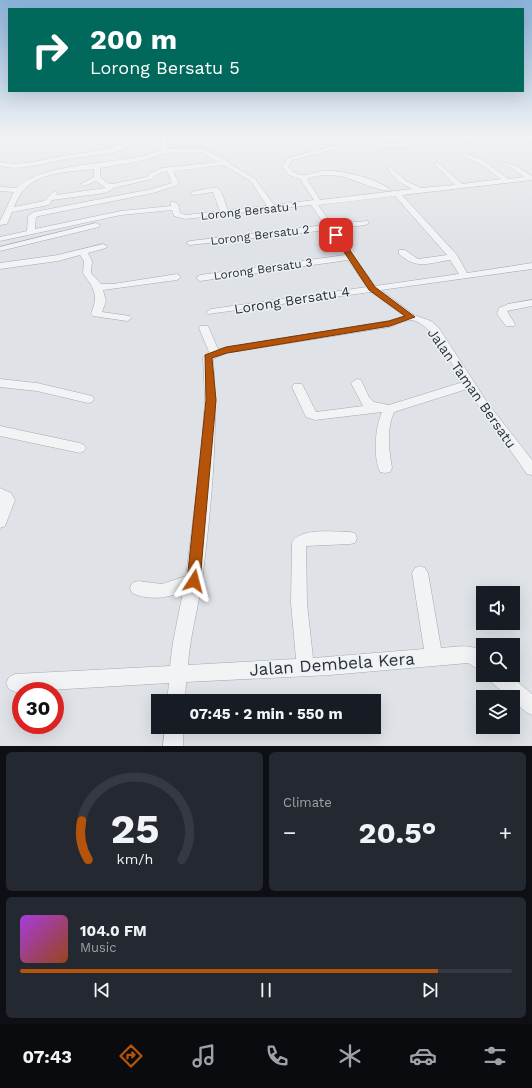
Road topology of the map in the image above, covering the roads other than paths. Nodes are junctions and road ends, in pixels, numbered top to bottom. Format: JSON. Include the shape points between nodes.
{"nodes":[{"id":1,"x":70,"y":171,"type":"edge"},
{"id":2,"x":98,"y":171,"type":"edge"},
{"id":3,"x":146,"y":171,"type":"edge"},
{"id":4,"x":163,"y":171,"type":"edge"},
{"id":5,"x":170,"y":171,"type":"edge"},
{"id":6,"x":239,"y":171,"type":"edge"},
{"id":7,"x":288,"y":171,"type":"edge"},
{"id":8,"x":391,"y":171,"type":"edge"},
{"id":9,"x":442,"y":171,"type":"edge"},
{"id":10,"x":493,"y":171,"type":"edge"},
{"id":11,"x":520,"y":171,"type":"edge"},
{"id":12,"x":436,"y":173,"type":"dead end"},
{"id":13,"x":152,"y":174,"type":"junction"},
{"id":14,"x":97,"y":178,"type":"junction"},
{"id":15,"x":303,"y":178,"type":"junction"},
{"id":16,"x":531,"y":178,"type":"edge"},
{"id":17,"x":521,"y":179,"type":"junction"},
{"id":18,"x":506,"y":180,"type":"junction"},
{"id":19,"x":84,"y":184,"type":"dead end"},
{"id":20,"x":110,"y":186,"type":"junction"},
{"id":21,"x":457,"y":187,"type":"junction"},
{"id":22,"x":0,"y":188,"type":"edge"},
{"id":23,"x":532,"y":188,"type":"edge"},
{"id":24,"x":19,"y":190,"type":"junction"},
{"id":25,"x":387,"y":190,"type":"dead end"},
{"id":26,"x":421,"y":191,"type":"junction"},
{"id":27,"x":194,"y":193,"type":"dead end"},
{"id":28,"x":397,"y":194,"type":"junction"},
{"id":29,"x":317,"y":204,"type":"junction"},
{"id":30,"x":272,"y":208,"type":"junction"},
{"id":31,"x":8,"y":210,"type":"junction"},
{"id":32,"x":225,"y":213,"type":"junction"},
{"id":33,"x":365,"y":223,"type":"dead end"},
{"id":34,"x":0,"y":224,"type":"edge"},
{"id":35,"x":96,"y":225,"type":"dead end"},
{"id":36,"x":329,"y":226,"type":"junction"},
{"id":37,"x":31,"y":232,"type":"junction"},
{"id":38,"x":0,"y":239,"type":"edge"},
{"id":39,"x":190,"y":243,"type":"dead end"},
{"id":40,"x":103,"y":246,"type":"dead end"},
{"id":41,"x":0,"y":249,"type":"edge"},
{"id":42,"x":82,"y":252,"type":"junction"},
{"id":43,"x":402,"y":252,"type":"dead end"},
{"id":44,"x":351,"y":257,"type":"junction"},
{"id":45,"x":454,"y":258,"type":"junction"},
{"id":46,"x":0,"y":266,"type":"edge"},
{"id":47,"x":532,"y":266,"type":"edge"},
{"id":48,"x":464,"y":275,"type":"junction"},
{"id":49,"x":177,"y":277,"type":"dead end"},
{"id":50,"x":200,"y":278,"type":"dead end"},
{"id":51,"x":98,"y":287,"type":"junction"},
{"id":52,"x":372,"y":288,"type":"junction"},
{"id":53,"x":532,"y":304,"type":"edge"},
{"id":54,"x":211,"y":312,"type":"dead end"},
{"id":55,"x":411,"y":317,"type":"junction"},
{"id":56,"x":127,"y":318,"type":"dead end"},
{"id":57,"x":510,"y":324,"type":"dead end"},
{"id":58,"x":204,"y":328,"type":"dead end"},
{"id":59,"x":211,"y":355,"type":"junction"},
{"id":60,"x":0,"y":383,"type":"edge"},
{"id":61,"x":357,"y":383,"type":"dead end"},
{"id":62,"x":468,"y":384,"type":"junction"},
{"id":63,"x":298,"y":387,"type":"dead end"},
{"id":64,"x":88,"y":399,"type":"dead end"},
{"id":65,"x":384,"y":409,"type":"junction"},
{"id":66,"x":0,"y":431,"type":"edge"},
{"id":67,"x":80,"y":448,"type":"dead end"},
{"id":68,"x":518,"y":453,"type":"junction"},
{"id":69,"x":532,"y":463,"type":"edge"},
{"id":70,"x":386,"y":468,"type":"dead end"},
{"id":71,"x":532,"y":470,"type":"edge"},
{"id":72,"x":0,"y":494,"type":"edge"},
{"id":73,"x":0,"y":522,"type":"edge"},
{"id":74,"x":350,"y":538,"type":"dead end"},
{"id":75,"x":420,"y":573,"type":"dead end"},
{"id":76,"x":194,"y":581,"type":"junction"},
{"id":77,"x":138,"y":588,"type":"dead end"},
{"id":78,"x":434,"y":657,"type":"junction"},
{"id":79,"x":476,"y":658,"type":"edge"},
{"id":80,"x":305,"y":667,"type":"junction"},
{"id":81,"x":178,"y":673,"type":"junction"},
{"id":82,"x":31,"y":682,"type":"edge"},
{"id":83,"x":504,"y":682,"type":"edge"},
{"id":84,"x":176,"y":694,"type":"edge"},
{"id":85,"x":532,"y":706,"type":"edge"},
{"id":86,"x":174,"y":734,"type":"edge"},
{"id":87,"x":173,"y":746,"type":"edge"}],
"edges":[{"from":1,"to":24,"type":"street","via":[[49,174],[27,182]]},
{"from":2,"to":14,"type":"street"},
{"from":3,"to":13,"type":"street"},
{"from":4,"to":13,"type":"street"},
{"from":5,"to":37,"type":"street","via":[[176,184],[37,214],[32,216]]},
{"from":6,"to":30,"type":"street","via":[[253,180]]},
{"from":7,"to":15,"type":"street"},
{"from":8,"to":26,"type":"street","via":[[408,185]]},
{"from":9,"to":21,"type":"street"},
{"from":10,"to":18,"type":"street"},
{"from":11,"to":16,"type":"street"},
{"from":12,"to":21,"type":"street"},
{"from":13,"to":20,"type":"street","via":[[150,178]]},
{"from":14,"to":19,"type":"street"},
{"from":14,"to":20,"type":"street"},
{"from":15,"to":25,"type":"street","via":[[316,174],[346,174]]},
{"from":15,"to":29,"type":"street","name":"Jalan Taman Bersatu"},
{"from":16,"to":17,"type":"street","name":"Lorong Bersatu 1"},
{"from":17,"to":18,"type":"street","name":"Lorong Bersatu 1"},
{"from":17,"to":23,"type":"street"},
{"from":18,"to":21,"type":"street","name":"Lorong Bersatu 1"},
{"from":20,"to":31,"type":"street","via":[[102,191],[52,195],[46,203]]},
{"from":21,"to":26,"type":"street","name":"Lorong Bersatu 1"},
{"from":22,"to":24,"type":"street"},
{"from":24,"to":31,"type":"street"},
{"from":26,"to":28,"type":"street","name":"Lorong Bersatu 1"},
{"from":27,"to":32,"type":"street","via":[[216,190]]},
{"from":28,"to":29,"type":"street","name":"Lorong Bersatu 1"},
{"from":28,"to":45,"type":"street"},
{"from":29,"to":30,"type":"street","name":"Lorong Bersatu 1"},
{"from":29,"to":36,"type":"street","name":"Jalan Taman Bersatu"},
{"from":30,"to":32,"type":"street","name":"Lorong Bersatu 1"},
{"from":31,"to":34,"type":"street","via":[[4,222]]},
{"from":32,"to":37,"type":"street","name":"Lorong Bersatu 1","via":[[185,217],[177,214],[175,206],[122,213]]},
{"from":33,"to":36,"type":"street","name":"Lorong Bersatu 2"},
{"from":35,"to":41,"type":"street"},
{"from":36,"to":39,"type":"street","name":"Lorong Bersatu 2"},
{"from":36,"to":44,"type":"street","name":"Jalan Taman Bersatu"},
{"from":37,"to":38,"type":"street"},
{"from":40,"to":42,"type":"street"},
{"from":42,"to":46,"type":"street"},
{"from":42,"to":51,"type":"street","via":[[88,262],[87,273]]},
{"from":43,"to":45,"type":"street","via":[[417,262]]},
{"from":44,"to":50,"type":"street","name":"Lorong Bersatu 3"},
{"from":44,"to":52,"type":"street","name":"Jalan Taman Bersatu"},
{"from":45,"to":48,"type":"street"},
{"from":47,"to":48,"type":"street","name":"Lorong Bersatu 4"},
{"from":48,"to":52,"type":"street","name":"Lorong Bersatu 4"},
{"from":49,"to":51,"type":"street"},
{"from":51,"to":56,"type":"street","via":[[101,301],[96,314]]},
{"from":52,"to":54,"type":"street","name":"Lorong Bersatu 4"},
{"from":52,"to":55,"type":"street","name":"Jalan Taman Bersatu"},
{"from":53,"to":57,"type":"street","via":[[502,310]]},
{"from":55,"to":59,"type":"street","via":[[390,324],[269,342]]},
{"from":55,"to":62,"type":"street","name":"Jalan Taman Bersatu","via":[[427,323],[434,330]]},
{"from":58,"to":59,"type":"street"},
{"from":59,"to":76,"type":"street","via":[[211,400]]},
{"from":60,"to":64,"type":"street","via":[[37,387]]},
{"from":61,"to":65,"type":"street","via":[[370,406]]},
{"from":62,"to":65,"type":"street"},
{"from":62,"to":68,"type":"street","name":"Jalan Taman Bersatu"},
{"from":63,"to":65,"type":"street","via":[[310,414],[315,416]]},
{"from":65,"to":70,"type":"street","via":[[381,436]]},
{"from":66,"to":67,"type":"street"},
{"from":68,"to":69,"type":"street","name":"Jalan Taman Bersatu"},
{"from":68,"to":71,"type":"street","name":"Jalan Taman Bersatu"},
{"from":72,"to":73,"type":"street","via":[[8,500]]},
{"from":74,"to":80,"type":"street","via":[[305,539],[299,542],[299,603]]},
{"from":75,"to":78,"type":"street"},
{"from":76,"to":77,"type":"street","via":[[162,591]]},
{"from":76,"to":81,"type":"street","via":[[181,642]]},
{"from":78,"to":79,"type":"street","name":"Jalan Dembela Kera","via":[[468,654]]},
{"from":78,"to":80,"type":"street","name":"Jalan Dembela Kera"},
{"from":80,"to":81,"type":"street","name":"Jalan Dembela Kera"},
{"from":81,"to":82,"type":"street","name":"Jalan Dembela Kera"},
{"from":81,"to":84,"type":"street"},
{"from":83,"to":85,"type":"street"},
{"from":86,"to":87,"type":"street"}]}
